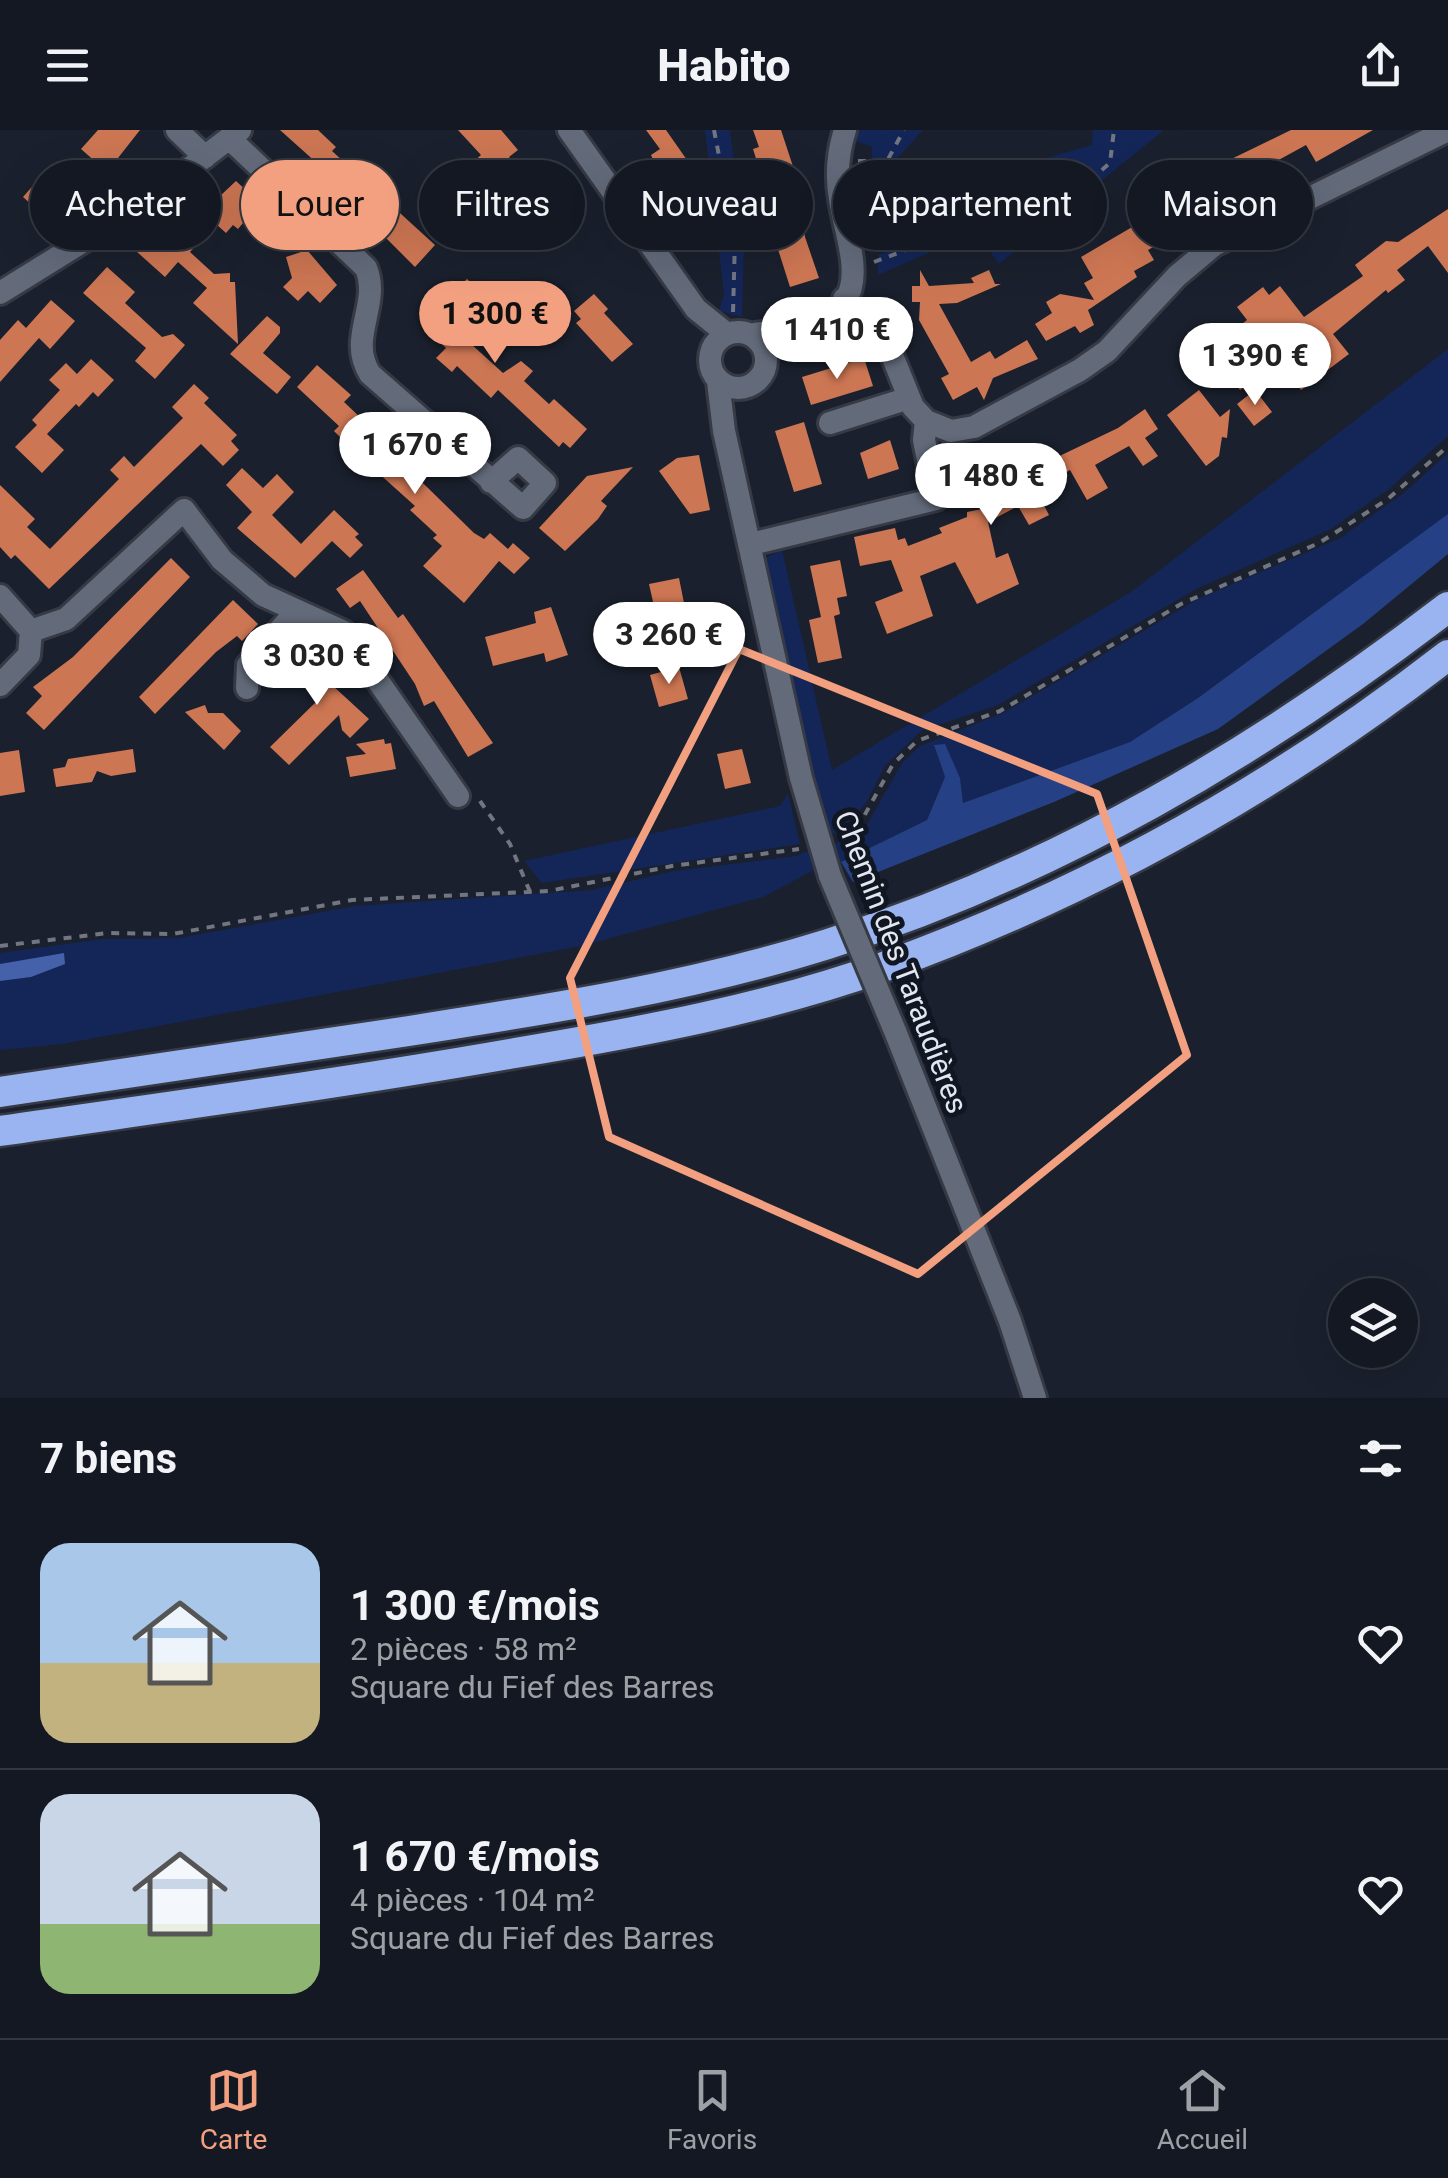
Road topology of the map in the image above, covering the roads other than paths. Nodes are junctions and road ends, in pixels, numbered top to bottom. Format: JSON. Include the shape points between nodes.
{"nodes":[{"id":1,"x":177,"y":130,"type":"edge"},
{"id":2,"x":569,"y":130,"type":"edge"},
{"id":3,"x":845,"y":130,"type":"edge"},
{"id":4,"x":1448,"y":130,"type":"edge"},
{"id":5,"x":235,"y":134,"type":"edge"},
{"id":6,"x":205,"y":157,"type":"junction"},
{"id":7,"x":0,"y":293,"type":"edge"},
{"id":8,"x":844,"y":299,"type":"junction"},
{"id":9,"x":696,"y":309,"type":"junction"},
{"id":10,"x":794,"y":330,"type":"junction"},
{"id":11,"x":736,"y":334,"type":"junction"},
{"id":12,"x":710,"y":356,"type":"junction"},
{"id":13,"x":766,"y":360,"type":"junction"},
{"id":14,"x":718,"y":380,"type":"junction"},
{"id":15,"x":742,"y":388,"type":"junction"},
{"id":16,"x":909,"y":398,"type":"junction"},
{"id":17,"x":724,"y":420,"type":"junction"},
{"id":18,"x":926,"y":422,"type":"junction"},
{"id":19,"x":830,"y":423,"type":"dead end"},
{"id":20,"x":491,"y":482,"type":"dead end"},
{"id":21,"x":751,"y":544,"type":"junction"},
{"id":22,"x":0,"y":596,"type":"edge"},
{"id":23,"x":1448,"y":607,"type":"edge"},
{"id":24,"x":296,"y":612,"type":"junction"},
{"id":25,"x":32,"y":630,"type":"junction"},
{"id":26,"x":1448,"y":654,"type":"edge"},
{"id":27,"x":0,"y":686,"type":"edge"},
{"id":28,"x":247,"y":688,"type":"dead end"},
{"id":29,"x":458,"y":796,"type":"road end"},
{"id":30,"x":0,"y":1092,"type":"edge"},
{"id":31,"x":0,"y":1131,"type":"edge"},
{"id":32,"x":1035,"y":1398,"type":"edge"}],
"edges":[{"from":1,"to":6,"type":"street"},
{"from":2,"to":9,"type":"street"},
{"from":3,"to":8,"type":"street","via":[[840,202],[855,262]]},
{"from":4,"to":18,"type":"street","via":[[1214,245],[1080,370],[974,427],[951,430]]},
{"from":5,"to":6,"type":"street"},
{"from":5,"to":20,"type":"street","via":[[366,268],[372,282],[359,344],[370,374]]},
{"from":6,"to":7,"type":"street"},
{"from":8,"to":10,"type":"street"},
{"from":8,"to":16,"type":"street","via":[[883,333]]},
{"from":9,"to":11,"type":"street"},
{"from":9,"to":12,"type":"street"},
{"from":10,"to":11,"type":"street"},
{"from":10,"to":13,"type":"street"},
{"from":11,"to":12,"type":"street"},
{"from":11,"to":13,"type":"street","via":[[763,347]]},
{"from":12,"to":14,"type":"street"},
{"from":13,"to":15,"type":"street","via":[[759,379]]},
{"from":14,"to":15,"type":"street"},
{"from":14,"to":17,"type":"street","name":"Chemin des Taraudières"},
{"from":15,"to":17,"type":"street"},
{"from":16,"to":18,"type":"street"},
{"from":16,"to":19,"type":"street"},
{"from":17,"to":21,"type":"street","name":"Chemin des Taraudières"},
{"from":18,"to":21,"type":"street","via":[[936,499]]},
{"from":21,"to":32,"type":"street","name":"Chemin des Taraudières","bridge":true,"via":[[818,844],[1004,1304]]},
{"from":22,"to":25,"type":"street"},
{"from":23,"to":30,"type":"highway","via":[[1264,740],[1162,800],[1054,855],[828,944],[608,1000]]},
{"from":24,"to":25,"type":"street","via":[[263,595],[222,560],[184,510],[66,620]]},
{"from":24,"to":28,"type":"street","via":[[248,665]]},
{"from":24,"to":29,"type":"street","via":[[344,632]]},
{"from":25,"to":27,"type":"street","via":[[29,656]]},
{"from":26,"to":31,"type":"highway","via":[[1302,761],[1205,820],[1062,894],[883,967],[721,1014],[611,1037]]}]}
